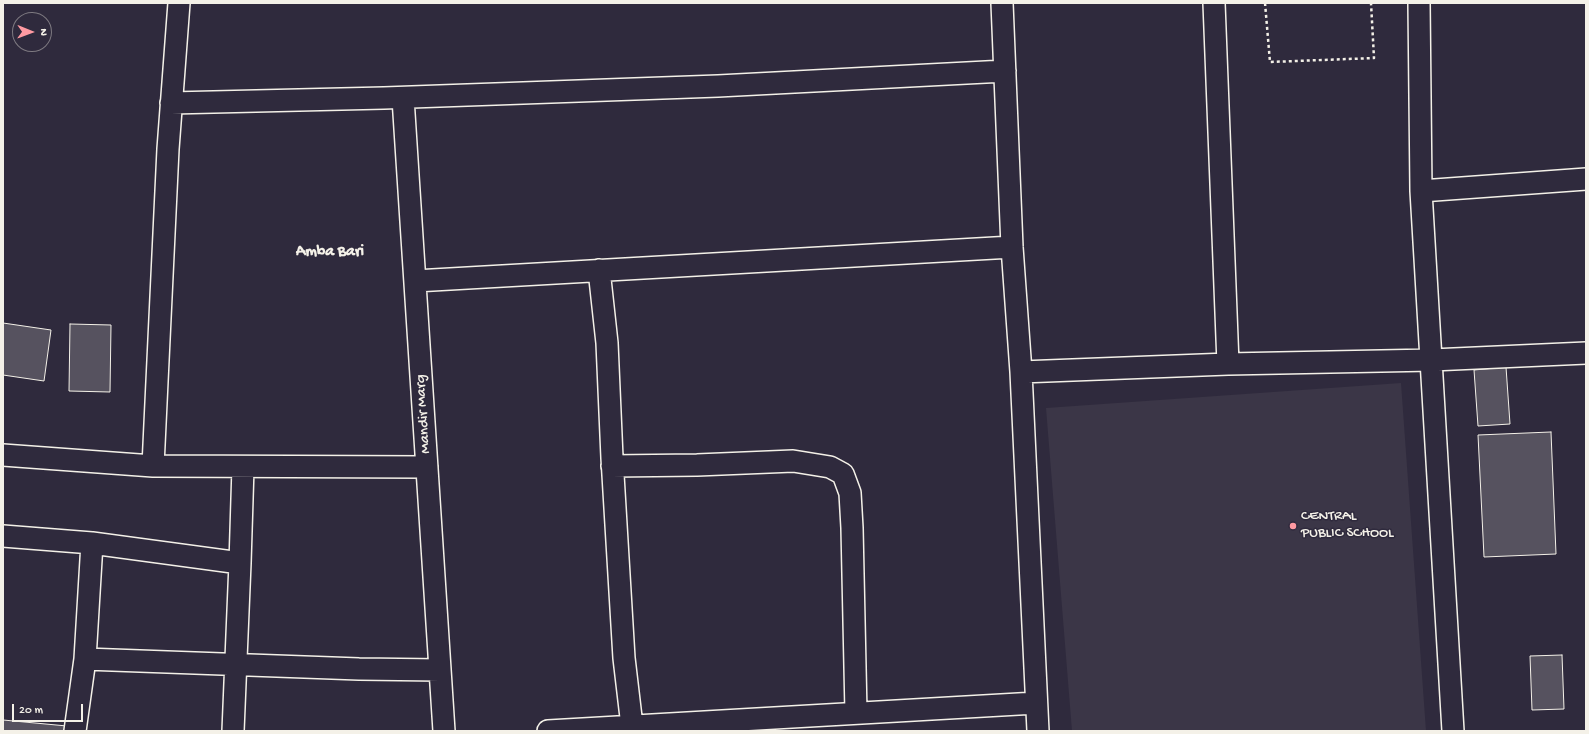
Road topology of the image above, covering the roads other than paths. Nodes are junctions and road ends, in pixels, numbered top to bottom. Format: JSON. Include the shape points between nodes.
{"nodes":[{"id":1,"x":179,"y":3,"type":"edge"},
{"id":2,"x":1002,"y":3,"type":"edge"},
{"id":3,"x":1214,"y":3,"type":"edge"},
{"id":4,"x":1418,"y":3,"type":"edge"},
{"id":5,"x":1005,"y":71,"type":"junction"},
{"id":6,"x":403,"y":98,"type":"junction"},
{"id":7,"x":171,"y":103,"type":"junction"},
{"id":8,"x":1586,"y":179,"type":"edge"},
{"id":9,"x":1422,"y":191,"type":"junction"},
{"id":10,"x":1012,"y":247,"type":"junction"},
{"id":11,"x":599,"y":270,"type":"junction"},
{"id":12,"x":415,"y":281,"type":"junction"},
{"id":13,"x":1586,"y":353,"type":"edge"},
{"id":14,"x":1432,"y":360,"type":"junction"},
{"id":15,"x":1228,"y":364,"type":"junction"},
{"id":16,"x":1021,"y":372,"type":"junction"},
{"id":17,"x":3,"y":455,"type":"edge"},
{"id":18,"x":153,"y":466,"type":"junction"},
{"id":19,"x":612,"y":466,"type":"junction"},
{"id":20,"x":242,"y":467,"type":"junction"},
{"id":21,"x":427,"y":468,"type":"junction"},
{"id":22,"x":3,"y":536,"type":"edge"},
{"id":23,"x":92,"y":543,"type":"junction"},
{"id":24,"x":240,"y":563,"type":"junction"},
{"id":25,"x":85,"y":659,"type":"junction"},
{"id":26,"x":236,"y":663,"type":"junction"},
{"id":27,"x":440,"y":670,"type":"junction"},
{"id":28,"x":1036,"y":703,"type":"junction"},
{"id":29,"x":856,"y":713,"type":"junction"},
{"id":30,"x":632,"y":726,"type":"junction"},
{"id":31,"x":75,"y":731,"type":"edge"},
{"id":32,"x":233,"y":731,"type":"edge"},
{"id":33,"x":444,"y":731,"type":"edge"},
{"id":34,"x":548,"y":731,"type":"edge"},
{"id":35,"x":1038,"y":731,"type":"edge"},
{"id":36,"x":1454,"y":731,"type":"edge"}],
"edges":[{"from":1,"to":7,"type":"street"},
{"from":2,"to":5,"type":"street"},
{"from":3,"to":15,"type":"street"},
{"from":4,"to":9,"type":"street"},
{"from":5,"to":6,"type":"street","via":[[718,86]]},
{"from":5,"to":10,"type":"street"},
{"from":6,"to":7,"type":"street"},
{"from":6,"to":12,"type":"street","name":"Mandir Marg"},
{"from":7,"to":18,"type":"street"},
{"from":8,"to":9,"type":"street"},
{"from":9,"to":14,"type":"street"},
{"from":10,"to":11,"type":"street"},
{"from":10,"to":16,"type":"street"},
{"from":11,"to":12,"type":"street"},
{"from":11,"to":19,"type":"street","via":[[607,343]]},
{"from":12,"to":21,"type":"street","name":"Mandir Marg"},
{"from":13,"to":14,"type":"street"},
{"from":14,"to":15,"type":"street"},
{"from":14,"to":36,"type":"street"},
{"from":15,"to":16,"type":"street"},
{"from":16,"to":28,"type":"street"},
{"from":17,"to":18,"type":"street"},
{"from":18,"to":20,"type":"street"},
{"from":19,"to":29,"type":"street","via":[[793,461],[830,467],[843,474],[850,493],[852,528]]},
{"from":19,"to":30,"type":"street","via":[[624,658]]},
{"from":20,"to":21,"type":"street"},
{"from":20,"to":24,"type":"street"},
{"from":21,"to":27,"type":"street","name":"Mandir Marg"},
{"from":22,"to":23,"type":"street"},
{"from":23,"to":24,"type":"street"},
{"from":23,"to":25,"type":"street"},
{"from":24,"to":26,"type":"street"},
{"from":25,"to":26,"type":"street"},
{"from":25,"to":31,"type":"street"},
{"from":26,"to":27,"type":"street"},
{"from":26,"to":32,"type":"street"},
{"from":27,"to":33,"type":"street","name":"Mandir Marg"},
{"from":28,"to":29,"type":"street"},
{"from":28,"to":35,"type":"street"},
{"from":29,"to":30,"type":"street"},
{"from":30,"to":34,"type":"street"}]}
